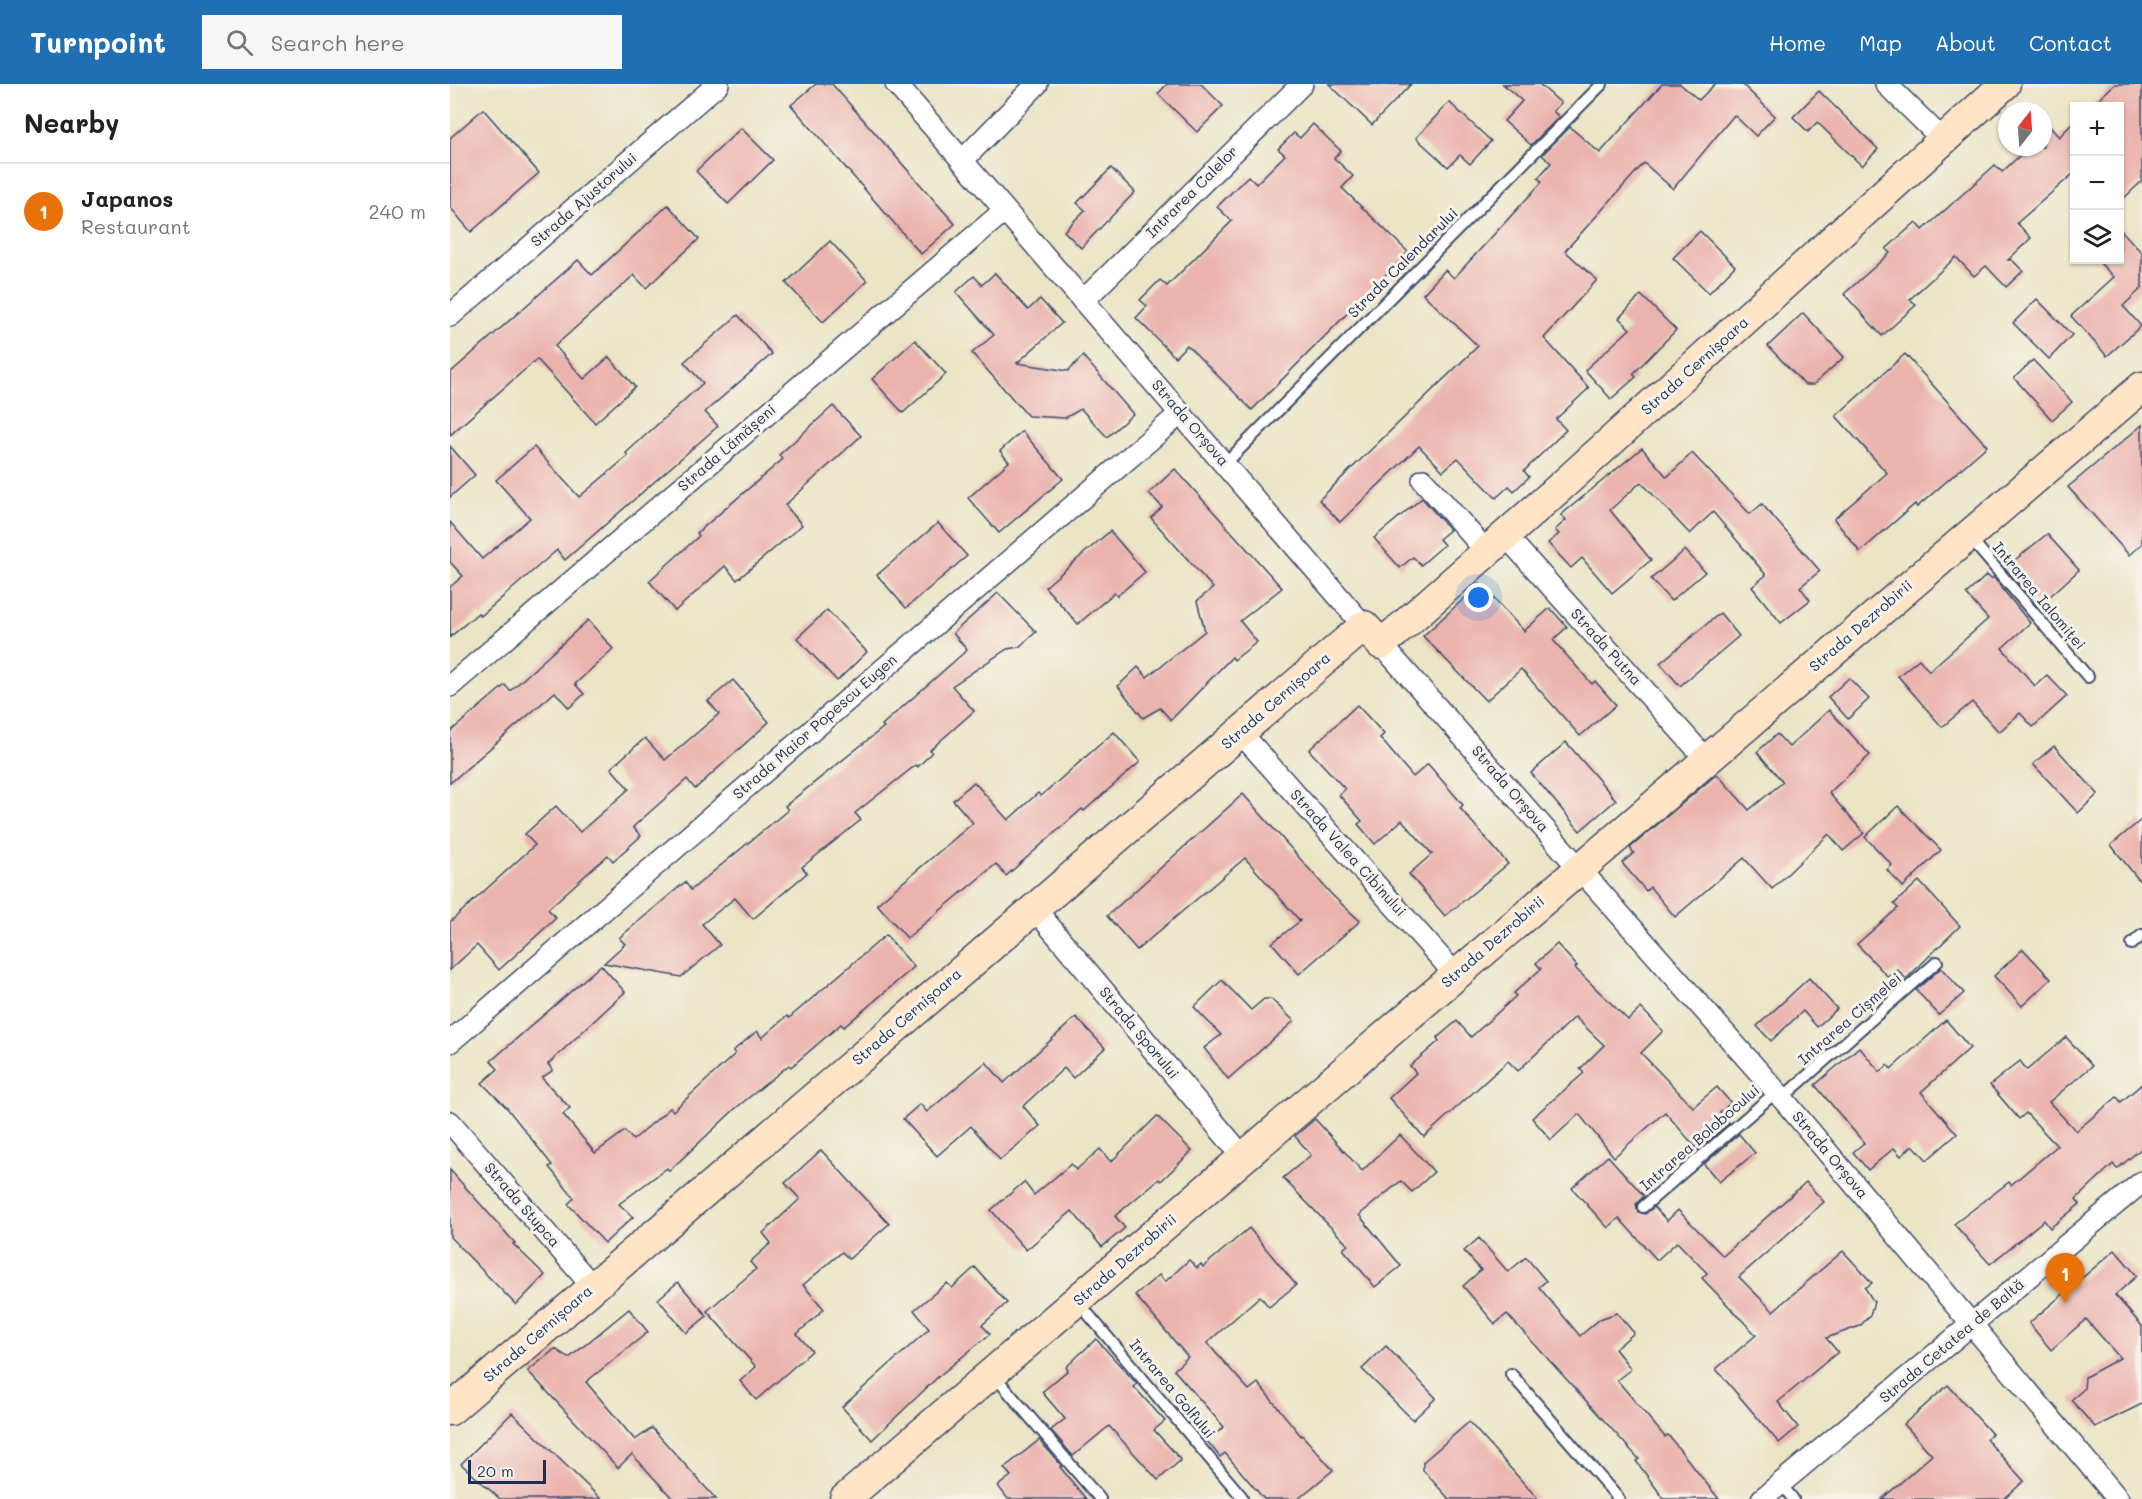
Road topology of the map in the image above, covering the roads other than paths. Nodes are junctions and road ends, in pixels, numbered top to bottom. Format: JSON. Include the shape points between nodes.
{"nodes":[{"id":1,"x":718,"y":84,"type":"edge"},
{"id":2,"x":896,"y":84,"type":"edge"},
{"id":3,"x":1037,"y":84,"type":"edge"},
{"id":4,"x":1302,"y":84,"type":"edge"},
{"id":5,"x":1602,"y":84,"type":"edge"},
{"id":6,"x":1886,"y":84,"type":"edge"},
{"id":7,"x":2005,"y":84,"type":"edge"},
{"id":8,"x":1943,"y":140,"type":"junction"},
{"id":9,"x":962,"y":161,"type":"junction"},
{"id":10,"x":1004,"y":211,"type":"junction"},
{"id":11,"x":1083,"y":301,"type":"junction"},
{"id":12,"x":450,"y":316,"type":"edge"},
{"id":13,"x":2142,"y":387,"type":"edge"},
{"id":14,"x":1181,"y":412,"type":"junction"},
{"id":15,"x":1225,"y":464,"type":"junction"},
{"id":16,"x":1423,"y":480,"type":"dead end"},
{"id":17,"x":1967,"y":535,"type":"junction"},
{"id":18,"x":1497,"y":544,"type":"junction"},
{"id":19,"x":1373,"y":635,"type":"junction"},
{"id":20,"x":2088,"y":677,"type":"dead end"},
{"id":21,"x":450,"y":686,"type":"edge"},
{"id":22,"x":1240,"y":732,"type":"junction"},
{"id":23,"x":1706,"y":759,"type":"junction"},
{"id":24,"x":1580,"y":868,"type":"junction"},
{"id":25,"x":1034,"y":908,"type":"junction"},
{"id":26,"x":2142,"y":935,"type":"edge"},
{"id":27,"x":2132,"y":944,"type":"dead end"},
{"id":28,"x":1937,"y":962,"type":"dead end"},
{"id":29,"x":1455,"y":974,"type":"junction"},
{"id":30,"x":450,"y":1042,"type":"edge"},
{"id":31,"x":1779,"y":1095,"type":"junction"},
{"id":32,"x":450,"y":1122,"type":"edge"},
{"id":33,"x":1244,"y":1158,"type":"junction"},
{"id":34,"x":2142,"y":1182,"type":"edge"},
{"id":35,"x":1643,"y":1207,"type":"dead end"},
{"id":36,"x":593,"y":1287,"type":"junction"},
{"id":37,"x":1078,"y":1301,"type":"junction"},
{"id":38,"x":1973,"y":1323,"type":"junction"},
{"id":39,"x":992,"y":1374,"type":"junction"},
{"id":40,"x":1512,"y":1374,"type":"dead end"},
{"id":41,"x":450,"y":1410,"type":"edge"},
{"id":42,"x":1787,"y":1491,"type":"edge"},
{"id":43,"x":855,"y":1496,"type":"edge"},
{"id":44,"x":1242,"y":1497,"type":"dead end"},
{"id":45,"x":1100,"y":1499,"type":"edge"},
{"id":46,"x":1619,"y":1499,"type":"edge"},
{"id":47,"x":1762,"y":1499,"type":"edge"},
{"id":48,"x":2118,"y":1499,"type":"edge"}],
"edges":[{"from":1,"to":12,"type":"street","name":"Strada Ajustorului"},
{"from":2,"to":9,"type":"street","name":"Strada Orșova"},
{"from":3,"to":9,"type":"street"},
{"from":4,"to":11,"type":"street","name":"Intrarea Calelor"},
{"from":5,"to":15,"type":"lane","name":"Strada Calendarului"},
{"from":6,"to":8,"type":"street"},
{"from":7,"to":8,"type":"street","name":"Strada Cernișoara"},
{"from":8,"to":18,"type":"street","name":"Strada Cernișoara"},
{"from":9,"to":10,"type":"street","name":"Strada Orșova"},
{"from":10,"to":11,"type":"street","name":"Strada Orșova"},
{"from":10,"to":21,"type":"street","name":"Strada Lămășeni"},
{"from":11,"to":14,"type":"street","name":"Strada Orșova"},
{"from":13,"to":17,"type":"street","name":"Strada Dezrobirii"},
{"from":14,"to":15,"type":"street","name":"Strada Orșova"},
{"from":14,"to":30,"type":"street","name":"Strada Maior Popescu Eugen"},
{"from":15,"to":19,"type":"street","name":"Strada Orșova"},
{"from":16,"to":18,"type":"street","name":"Strada Putna"},
{"from":17,"to":20,"type":"lane","name":"Intrarea Ialomiței"},
{"from":17,"to":23,"type":"street","name":"Strada Dezrobirii"},
{"from":18,"to":19,"type":"street","name":"Strada Cernișoara"},
{"from":18,"to":23,"type":"street","name":"Strada Putna"},
{"from":19,"to":22,"type":"street","name":"Strada Cernișoara"},
{"from":19,"to":24,"type":"street","name":"Strada Orșova"},
{"from":22,"to":25,"type":"street","name":"Strada Cernișoara"},
{"from":22,"to":29,"type":"street","name":"Strada Valea Cibinului"},
{"from":23,"to":24,"type":"street","name":"Strada Dezrobirii"},
{"from":24,"to":29,"type":"street","name":"Strada Dezrobirii"},
{"from":24,"to":31,"type":"street","name":"Strada Orșova"},
{"from":25,"to":33,"type":"street","name":"Strada Sporului"},
{"from":25,"to":36,"type":"street","name":"Strada Cernișoara"},
{"from":26,"to":27,"type":"lane"},
{"from":28,"to":31,"type":"lane","name":"Intrarea Cișmelei"},
{"from":29,"to":33,"type":"street","name":"Strada Dezrobirii"},
{"from":31,"to":35,"type":"lane","name":"Intrarea Bolobocului"},
{"from":31,"to":38,"type":"street","name":"Strada Orșova"},
{"from":32,"to":36,"type":"street","name":"Strada Stupca"},
{"from":33,"to":37,"type":"street","name":"Strada Dezrobirii"},
{"from":34,"to":38,"type":"street","name":"Strada Cetatea de Baltă"},
{"from":36,"to":41,"type":"street","name":"Strada Cernișoara"},
{"from":37,"to":39,"type":"street","name":"Strada Dezrobirii"},
{"from":37,"to":44,"type":"lane","name":"Intrarea Golfului"},
{"from":38,"to":42,"type":"street","name":"Strada Cetatea de Baltă"},
{"from":38,"to":48,"type":"street","name":"Strada Orșova"},
{"from":39,"to":43,"type":"street","name":"Strada Dezrobirii"},
{"from":39,"to":45,"type":"lane"},
{"from":40,"to":46,"type":"lane"},
{"from":42,"to":47,"type":"street","name":"Strada Cetatea de Baltă"}]}
